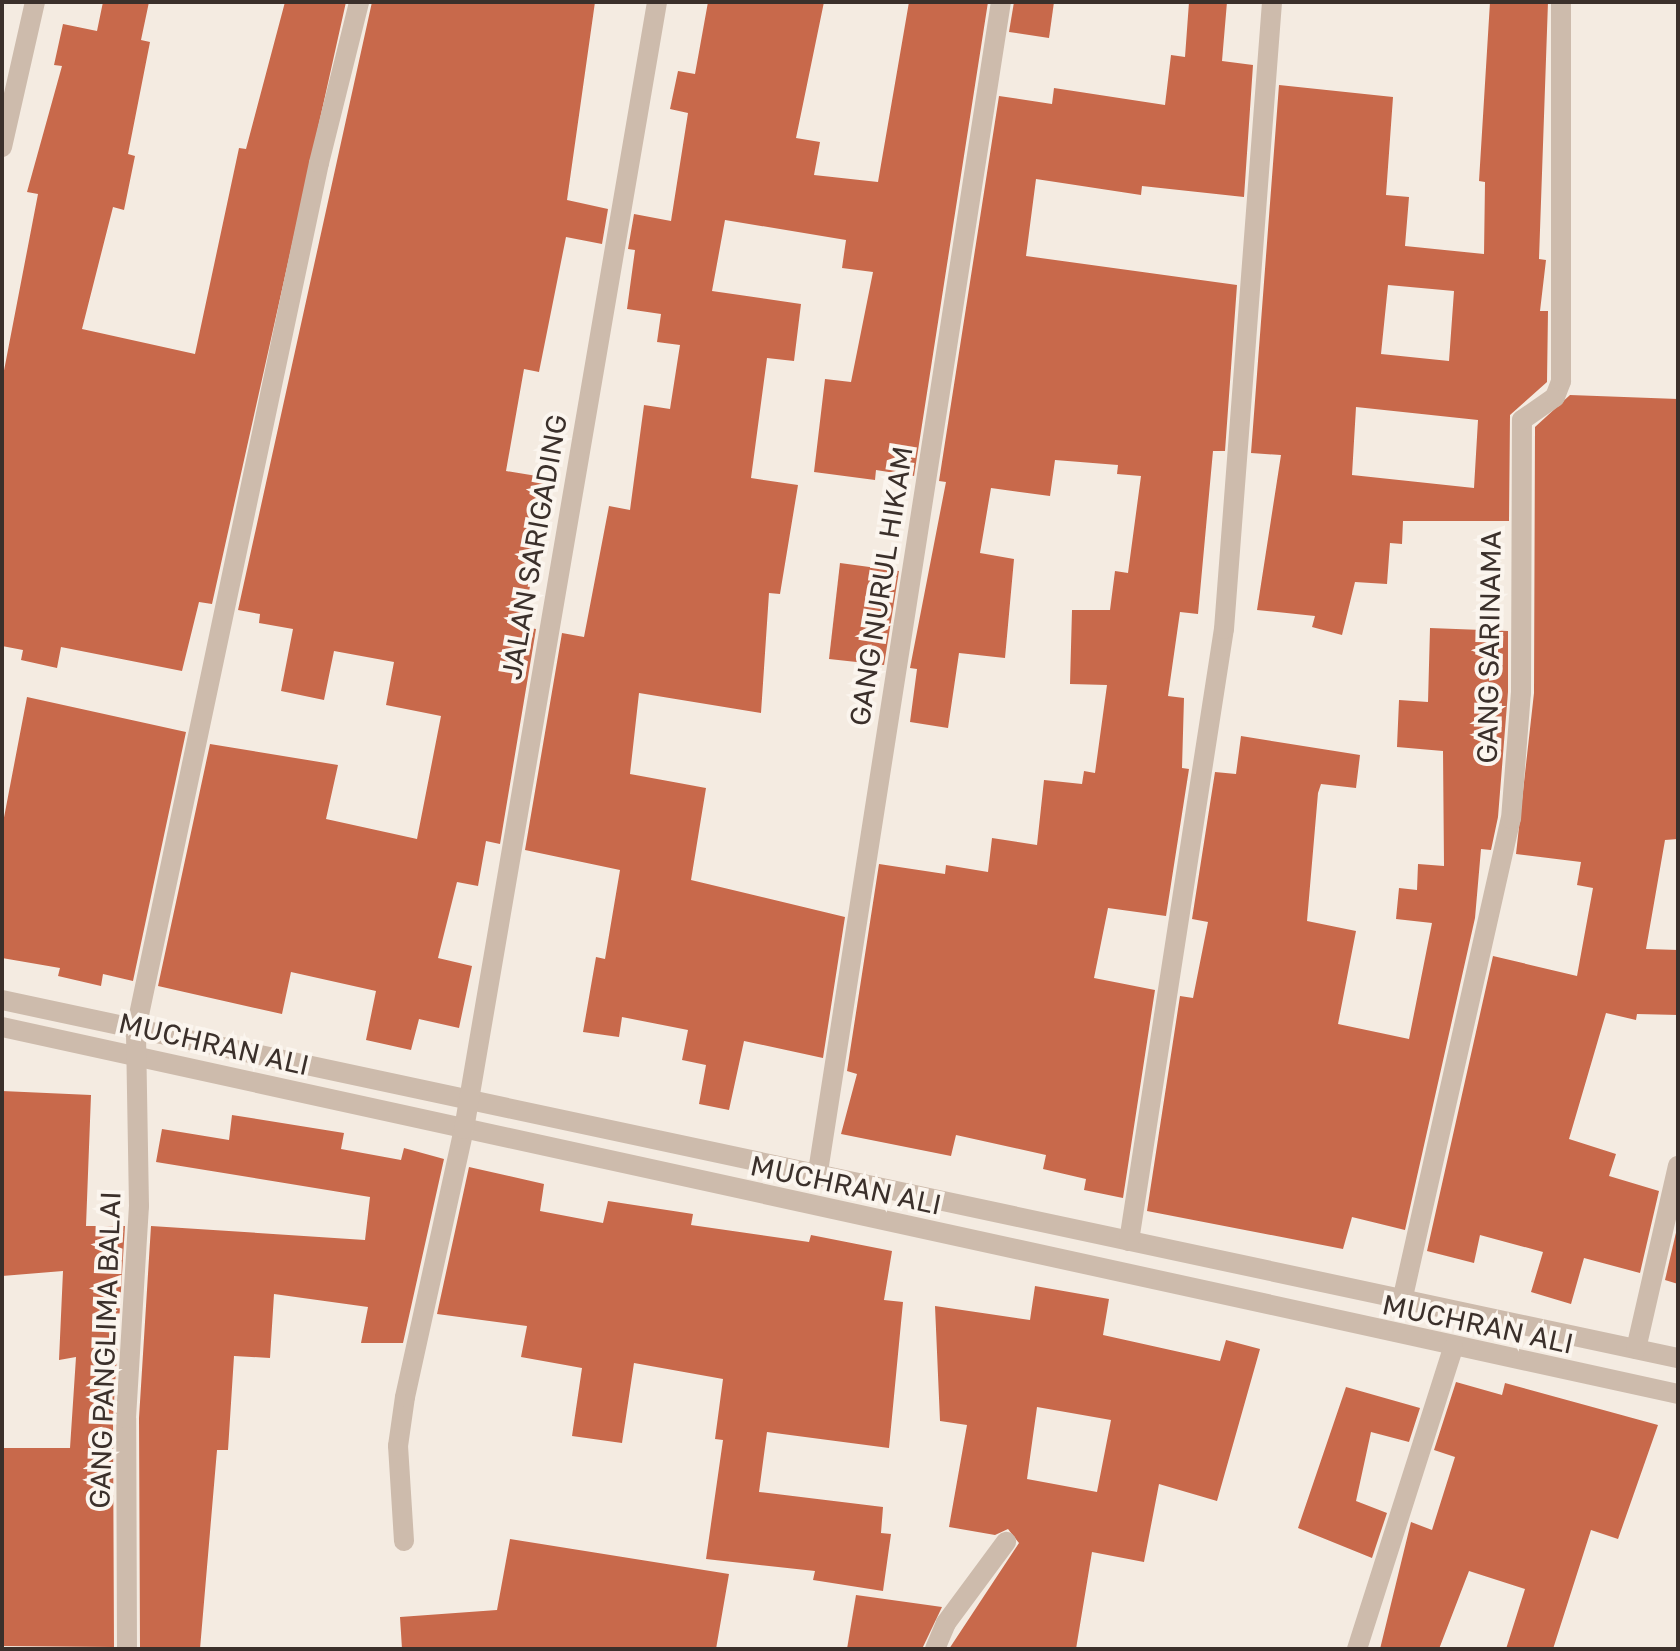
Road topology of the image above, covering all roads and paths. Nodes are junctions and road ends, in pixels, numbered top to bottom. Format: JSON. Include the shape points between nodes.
{"nodes":[{"id":1,"x":35,"y":2,"type":"edge"},
{"id":2,"x":359,"y":2,"type":"edge"},
{"id":3,"x":657,"y":2,"type":"edge"},
{"id":4,"x":1001,"y":2,"type":"edge"},
{"id":5,"x":1272,"y":2,"type":"edge"},
{"id":6,"x":1561,"y":2,"type":"edge"},
{"id":7,"x":2,"y":147,"type":"edge"},
{"id":8,"x":2,"y":1000,"type":"edge"},
{"id":9,"x":2,"y":1027,"type":"edge"},
{"id":10,"x":136,"y":1029,"type":"junction"},
{"id":11,"x":133,"y":1053,"type":"junction"},
{"id":12,"x":308,"y":1066,"type":"junction"},
{"id":13,"x":302,"y":1094,"type":"junction"},
{"id":14,"x":466,"y":1101,"type":"junction"},
{"id":15,"x":464,"y":1129,"type":"junction"},
{"id":16,"x":1678,"y":1166,"type":"edge"},
{"id":17,"x":817,"y":1178,"type":"junction"},
{"id":18,"x":1129,"y":1241,"type":"junction"},
{"id":19,"x":1402,"y":1301,"type":"junction"},
{"id":20,"x":1531,"y":1328,"type":"junction"},
{"id":21,"x":1453,"y":1348,"type":"junction"},
{"id":22,"x":1636,"y":1349,"type":"junction"},
{"id":23,"x":1678,"y":1358,"type":"edge"},
{"id":24,"x":1522,"y":1362,"type":"junction"},
{"id":25,"x":1678,"y":1394,"type":"edge"},
{"id":26,"x":404,"y":1541,"type":"dead end"},
{"id":27,"x":1006,"y":1542,"type":"dead end"},
{"id":28,"x":127,"y":1649,"type":"edge"},
{"id":29,"x":935,"y":1649,"type":"edge"},
{"id":30,"x":1357,"y":1649,"type":"edge"}],
"edges":[{"from":1,"to":7,"type":"street"},
{"from":2,"to":10,"type":"street","name":"GANG PANGLIMA BALAI","via":[[319,163]]},
{"from":3,"to":14,"type":"street","name":"JALAN SARIGADING"},
{"from":4,"to":17,"type":"street","name":"GANG NURUL HIKAM"},
{"from":5,"to":18,"type":"street","via":[[1224,629]]},
{"from":6,"to":19,"type":"street","name":"GANG SARINAMA","via":[[1561,381],[1555,397],[1522,420],[1521,693],[1511,819]]},
{"from":8,"to":10,"type":"street","name":"MUCHRAN ALI"},
{"from":9,"to":11,"type":"street","name":"MUCHRAN ALI"},
{"from":10,"to":11,"type":"street","name":"GANG PANGLIMA BALAI"},
{"from":10,"to":12,"type":"street","name":"MUCHRAN ALI"},
{"from":11,"to":13,"type":"street","name":"MUCHRAN ALI"},
{"from":11,"to":28,"type":"street","name":"GANG PANGLIMA BALAI","via":[[139,1206],[126,1418]]},
{"from":12,"to":13,"type":"street"},
{"from":12,"to":14,"type":"street","name":"MUCHRAN ALI"},
{"from":13,"to":15,"type":"street","name":"MUCHRAN ALI"},
{"from":14,"to":15,"type":"street","name":"JALAN SARIGADING"},
{"from":14,"to":17,"type":"street","name":"MUCHRAN ALI"},
{"from":15,"to":21,"type":"street","name":"MUCHRAN ALI"},
{"from":15,"to":26,"type":"street","name":"JALAN SARIGADING","via":[[405,1397],[398,1446]]},
{"from":16,"to":22,"type":"street"},
{"from":17,"to":18,"type":"street","name":"MUCHRAN ALI"},
{"from":18,"to":19,"type":"street","name":"MUCHRAN ALI"},
{"from":19,"to":20,"type":"street","name":"MUCHRAN ALI"},
{"from":20,"to":22,"type":"street","name":"MUCHRAN ALI"},
{"from":20,"to":24,"type":"street"},
{"from":21,"to":24,"type":"street","name":"MUCHRAN ALI"},
{"from":21,"to":30,"type":"street"},
{"from":22,"to":23,"type":"street","name":"MUCHRAN ALI"},
{"from":24,"to":25,"type":"street","name":"MUCHRAN ALI"},
{"from":27,"to":29,"type":"street","via":[[946,1623]]}]}
